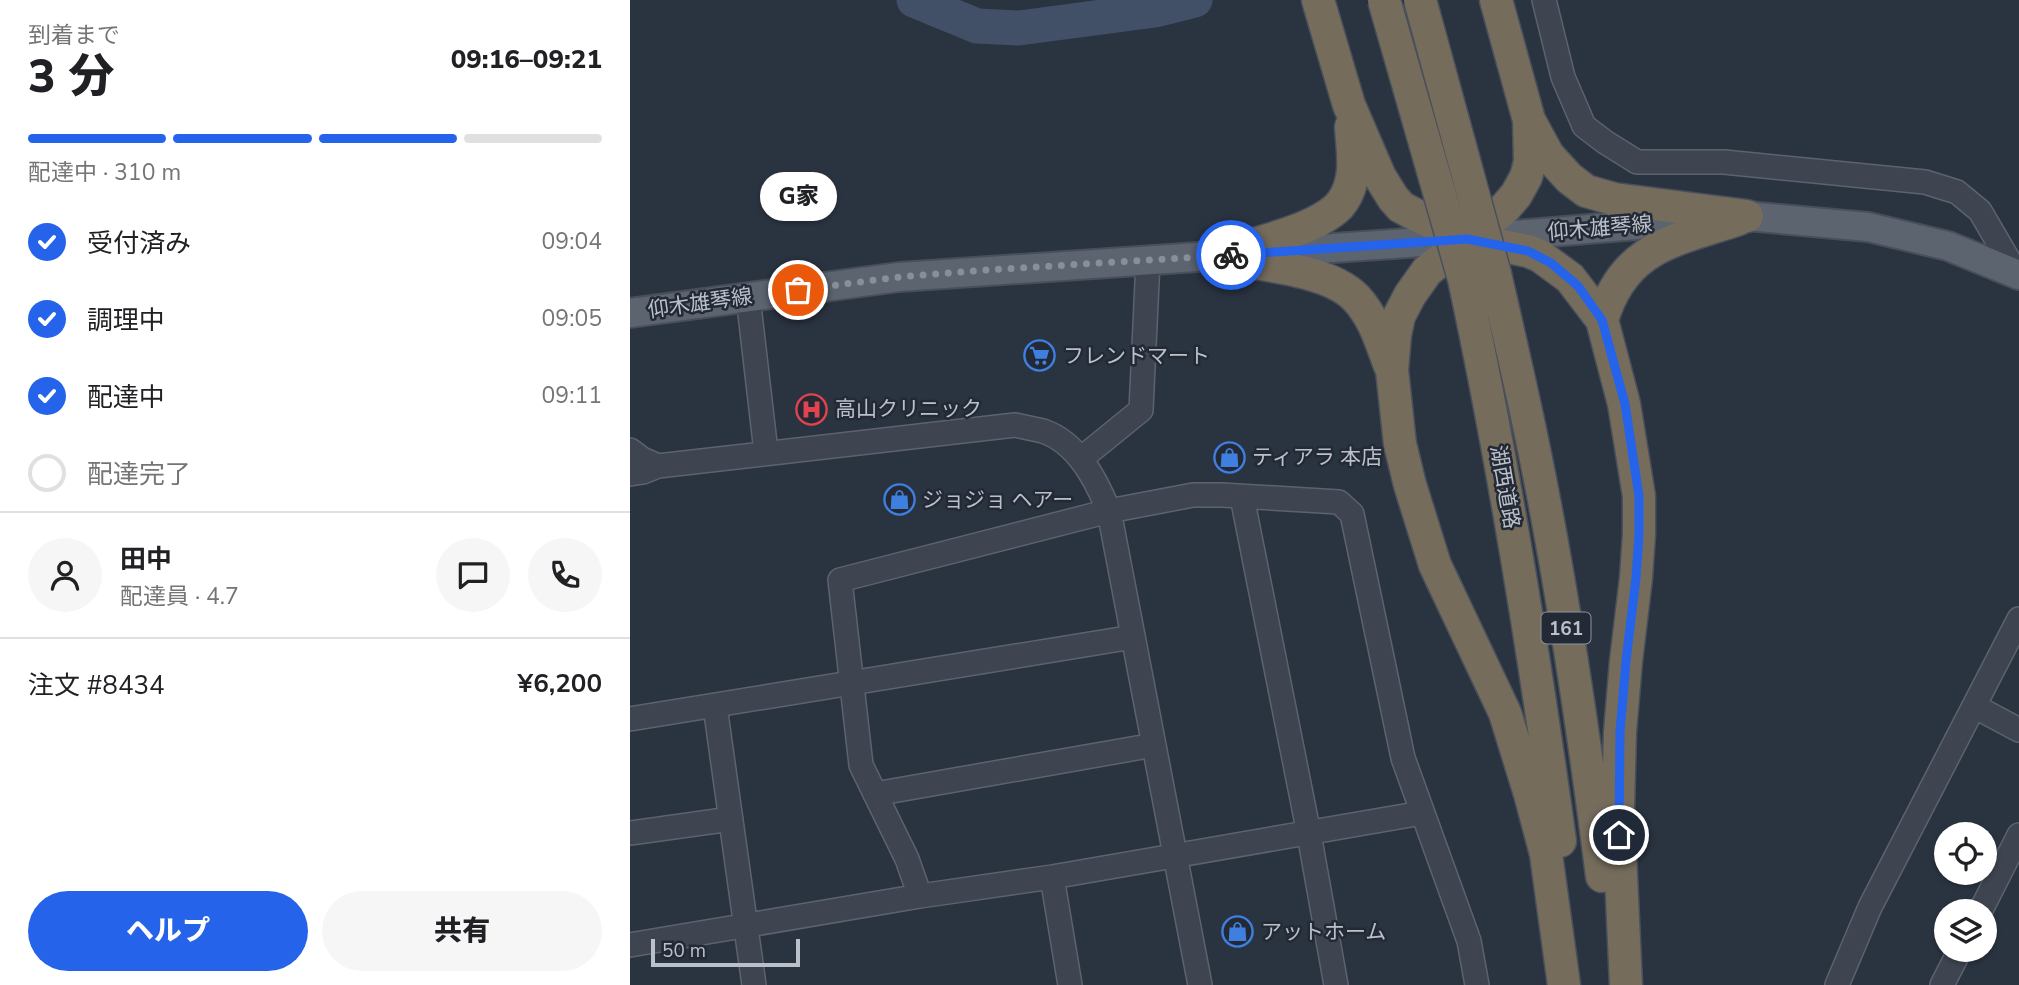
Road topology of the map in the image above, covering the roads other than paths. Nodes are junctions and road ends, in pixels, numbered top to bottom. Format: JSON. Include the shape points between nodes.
{"nodes":[{"id":1,"x":1384,"y":0,"type":"edge"},
{"id":2,"x":1420,"y":0,"type":"edge"},
{"id":3,"x":1544,"y":0,"type":"edge"},
{"id":4,"x":1497,"y":4,"type":"edge"},
{"id":5,"x":1322,"y":12,"type":"edge"},
{"id":6,"x":1349,"y":105,"type":"junction"},
{"id":7,"x":1529,"y":120,"type":"junction"},
{"id":8,"x":1747,"y":216,"type":"junction"},
{"id":9,"x":1467,"y":239,"type":"junction"},
{"id":10,"x":1212,"y":256,"type":"junction"},
{"id":11,"x":1148,"y":261,"type":"junction"},
{"id":12,"x":2012,"y":266,"type":"edge"},
{"id":13,"x":748,"y":297,"type":"junction"},
{"id":14,"x":630,"y":313,"type":"edge"},
{"id":15,"x":1602,"y":320,"type":"junction"},
{"id":16,"x":1392,"y":370,"type":"junction"},
{"id":17,"x":630,"y":450,"type":"edge"},
{"id":18,"x":766,"y":452,"type":"junction"},
{"id":19,"x":1082,"y":458,"type":"junction"},
{"id":20,"x":658,"y":466,"type":"junction"},
{"id":21,"x":630,"y":474,"type":"edge"},
{"id":22,"x":1242,"y":498,"type":"junction"},
{"id":23,"x":1109,"y":511,"type":"junction"},
{"id":24,"x":2019,"y":619,"type":"edge"},
{"id":25,"x":1133,"y":637,"type":"junction"},
{"id":26,"x":853,"y":684,"type":"junction"},
{"id":27,"x":715,"y":706,"type":"junction"},
{"id":28,"x":1974,"y":706,"type":"junction"},
{"id":29,"x":630,"y":719,"type":"edge"},
{"id":30,"x":2019,"y":730,"type":"edge"},
{"id":31,"x":1154,"y":745,"type":"junction"},
{"id":32,"x":875,"y":794,"type":"junction"},
{"id":33,"x":1422,"y":813,"type":"junction"},
{"id":34,"x":731,"y":819,"type":"junction"},
{"id":35,"x":630,"y":833,"type":"edge"},
{"id":36,"x":1310,"y":834,"type":"junction"},
{"id":37,"x":2019,"y":835,"type":"edge"},
{"id":38,"x":1175,"y":855,"type":"junction"},
{"id":39,"x":1052,"y":877,"type":"junction"},
{"id":40,"x":920,"y":897,"type":"junction"},
{"id":41,"x":1987,"y":899,"type":"edge"},
{"id":42,"x":746,"y":927,"type":"junction"},
{"id":43,"x":630,"y":945,"type":"edge"},
{"id":44,"x":1954,"y":962,"type":"edge"},
{"id":45,"x":754,"y":985,"type":"edge"},
{"id":46,"x":1070,"y":985,"type":"edge"},
{"id":47,"x":1200,"y":985,"type":"edge"},
{"id":48,"x":1336,"y":985,"type":"edge"},
{"id":49,"x":1476,"y":985,"type":"edge"},
{"id":50,"x":1564,"y":985,"type":"edge"},
{"id":51,"x":1575,"y":985,"type":"edge"},
{"id":52,"x":1614,"y":985,"type":"edge"},
{"id":53,"x":1626,"y":985,"type":"edge"},
{"id":54,"x":1837,"y":985,"type":"edge"},
{"id":55,"x":1942,"y":985,"type":"edge"}],
"edges":[{"from":1,"to":51,"type":"highway","name":"湖西道路","number":"161","bridge":true,"via":[[1464,279],[1496,432],[1540,697]]},
{"from":2,"to":52,"type":"highway","name":"湖西道路","number":"161","bridge":true,"via":[[1495,274],[1530,432],[1587,759]]},
{"from":3,"to":12,"type":"street","via":[[1563,77],[1584,126],[1637,162],[1724,162],[1925,182],[1957,192],[1980,211]]},
{"from":4,"to":7,"type":"highway"},
{"from":5,"to":6,"type":"highway"},
{"from":6,"to":9,"type":"highway","via":[[1393,198],[1401,207]]},
{"from":6,"to":10,"type":"highway","via":[[1353,173],[1341,204],[1292,232]]},
{"from":7,"to":8,"type":"highway","via":[[1556,165],[1586,191],[1614,199]]},
{"from":7,"to":9,"type":"highway","via":[[1530,162],[1521,187],[1504,209]]},
{"from":8,"to":9,"type":"main road","name":"仰木雄琴線"},
{"from":8,"to":12,"type":"main road","name":"仰木雄琴線","via":[[1868,227]]},
{"from":8,"to":15,"type":"highway","via":[[1647,253],[1620,280]]},
{"from":9,"to":10,"type":"main road","name":"仰木雄琴線"},
{"from":9,"to":15,"type":"highway","via":[[1528,251],[1551,263],[1578,286]]},
{"from":9,"to":16,"type":"highway","via":[[1427,271],[1410,295],[1399,316]]},
{"from":10,"to":11,"type":"main road","name":"仰木雄琴線"},
{"from":10,"to":16,"type":"highway","via":[[1335,282],[1356,297],[1368,314]]},
{"from":11,"to":13,"type":"main road","name":"仰木雄琴線","via":[[899,277]]},
{"from":11,"to":19,"type":"street","via":[[1141,410]]},
{"from":13,"to":14,"type":"main road","name":"仰木雄琴線"},
{"from":13,"to":18,"type":"street"},
{"from":15,"to":53,"type":"highway","via":[[1625,404],[1639,496],[1618,809]]},
{"from":16,"to":50,"type":"highway","via":[[1400,444],[1427,542],[1505,713],[1530,794],[1546,854]]},
{"from":17,"to":20,"type":"street"},
{"from":18,"to":19,"type":"street","via":[[1015,425],[1045,432]]},
{"from":18,"to":20,"type":"street"},
{"from":19,"to":23,"type":"street"},
{"from":20,"to":21,"type":"street"},
{"from":22,"to":23,"type":"street","via":[[1193,495]]},
{"from":22,"to":33,"type":"street","via":[[1339,502],[1352,514],[1403,758]]},
{"from":22,"to":36,"type":"street"},
{"from":23,"to":25,"type":"street"},
{"from":23,"to":26,"type":"street","via":[[840,580]]},
{"from":24,"to":28,"type":"street"},
{"from":25,"to":26,"type":"street"},
{"from":25,"to":31,"type":"street"},
{"from":26,"to":27,"type":"street"},
{"from":26,"to":32,"type":"street","via":[[861,765]]},
{"from":27,"to":29,"type":"street"},
{"from":27,"to":34,"type":"street"},
{"from":28,"to":30,"type":"street"},
{"from":28,"to":54,"type":"street","via":[[1870,907]]},
{"from":31,"to":32,"type":"street"},
{"from":31,"to":38,"type":"street"},
{"from":32,"to":40,"type":"street"},
{"from":33,"to":36,"type":"street"},
{"from":33,"to":49,"type":"street","via":[[1469,941]]},
{"from":34,"to":35,"type":"street"},
{"from":34,"to":42,"type":"street"},
{"from":36,"to":38,"type":"street"},
{"from":36,"to":48,"type":"street"},
{"from":37,"to":41,"type":"street"},
{"from":38,"to":39,"type":"street"},
{"from":38,"to":47,"type":"street"},
{"from":39,"to":40,"type":"street"},
{"from":39,"to":46,"type":"street"},
{"from":40,"to":42,"type":"street"},
{"from":42,"to":43,"type":"street"},
{"from":42,"to":45,"type":"street"},
{"from":44,"to":55,"type":"street"}]}
